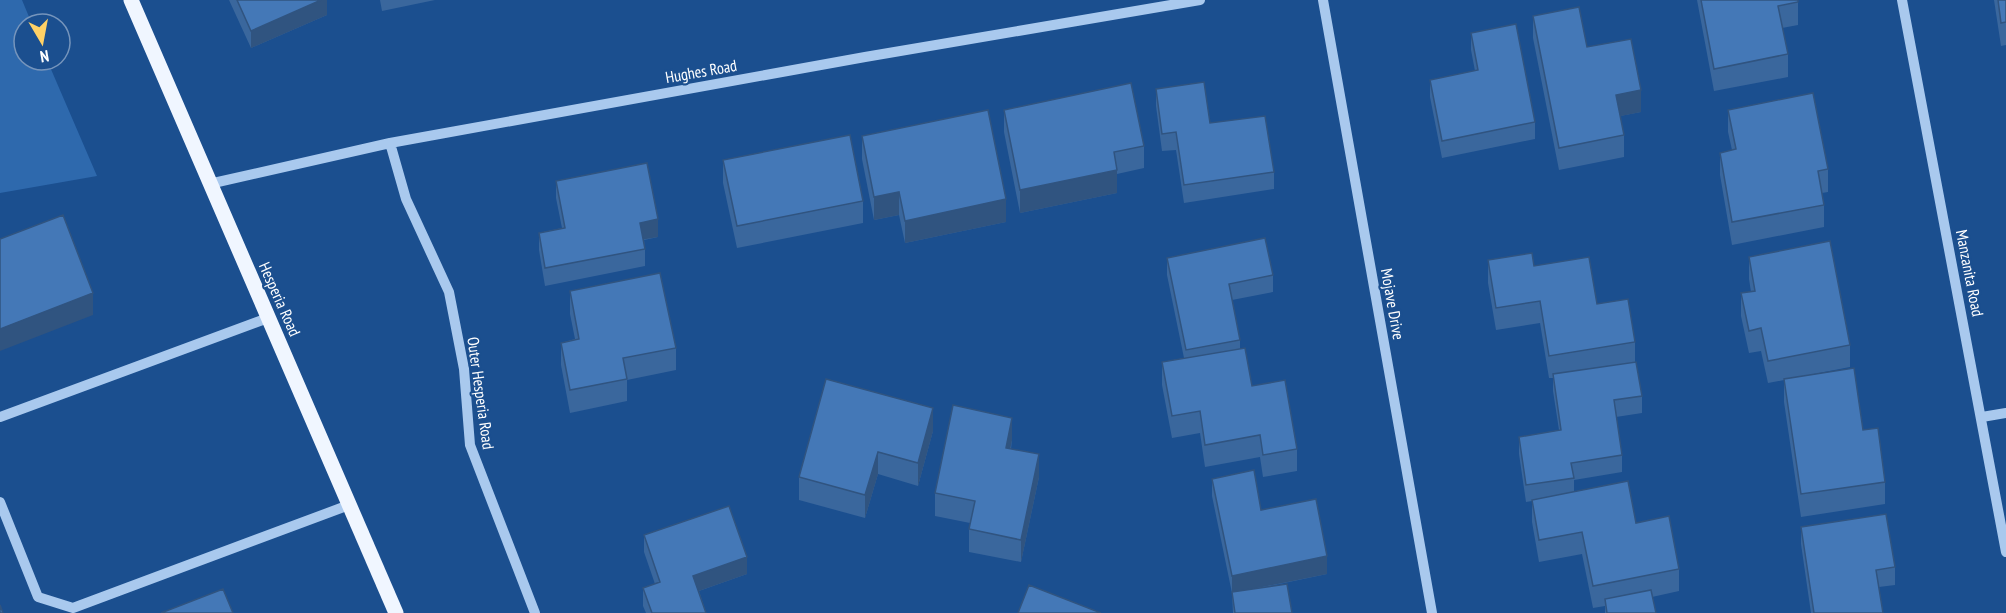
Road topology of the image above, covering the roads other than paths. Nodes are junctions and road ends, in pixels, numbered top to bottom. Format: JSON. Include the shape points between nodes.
{"nodes":[{"id":1,"x":131,"y":0,"type":"edge"},
{"id":2,"x":1200,"y":0,"type":"edge"},
{"id":3,"x":1323,"y":0,"type":"edge"},
{"id":4,"x":1902,"y":0,"type":"edge"},
{"id":5,"x":390,"y":143,"type":"junction"},
{"id":6,"x":209,"y":184,"type":"junction"},
{"id":7,"x":268,"y":318,"type":"junction"},
{"id":8,"x":2006,"y":413,"type":"edge"},
{"id":9,"x":0,"y":417,"type":"edge"},
{"id":10,"x":1982,"y":417,"type":"junction"},
{"id":11,"x":0,"y":502,"type":"edge"},
{"id":12,"x":349,"y":505,"type":"junction"},
{"id":13,"x":2006,"y":552,"type":"edge"},
{"id":14,"x":396,"y":613,"type":"edge"},
{"id":15,"x":536,"y":613,"type":"edge"},
{"id":16,"x":1432,"y":613,"type":"edge"}],
"edges":[{"from":1,"to":6,"type":"main road","name":"Hesperia Road"},
{"from":2,"to":5,"type":"street","name":"Hughes Road"},
{"from":3,"to":16,"type":"street","name":"Mojave Drive"},
{"from":4,"to":10,"type":"street","name":"Manzanita Road"},
{"from":5,"to":6,"type":"street","name":"Hughes Road"},
{"from":5,"to":15,"type":"street","name":"Outer Hesperia Road","via":[[406,199],[448,292],[464,369],[470,445]]},
{"from":6,"to":7,"type":"main road","name":"Hesperia Road"},
{"from":7,"to":9,"type":"street"},
{"from":7,"to":12,"type":"main road","name":"Hesperia Road"},
{"from":8,"to":10,"type":"street"},
{"from":10,"to":13,"type":"street","name":"Manzanita Road"},
{"from":11,"to":12,"type":"street","via":[[38,597],[73,608]]},
{"from":12,"to":14,"type":"main road","name":"Hesperia Road"}]}
